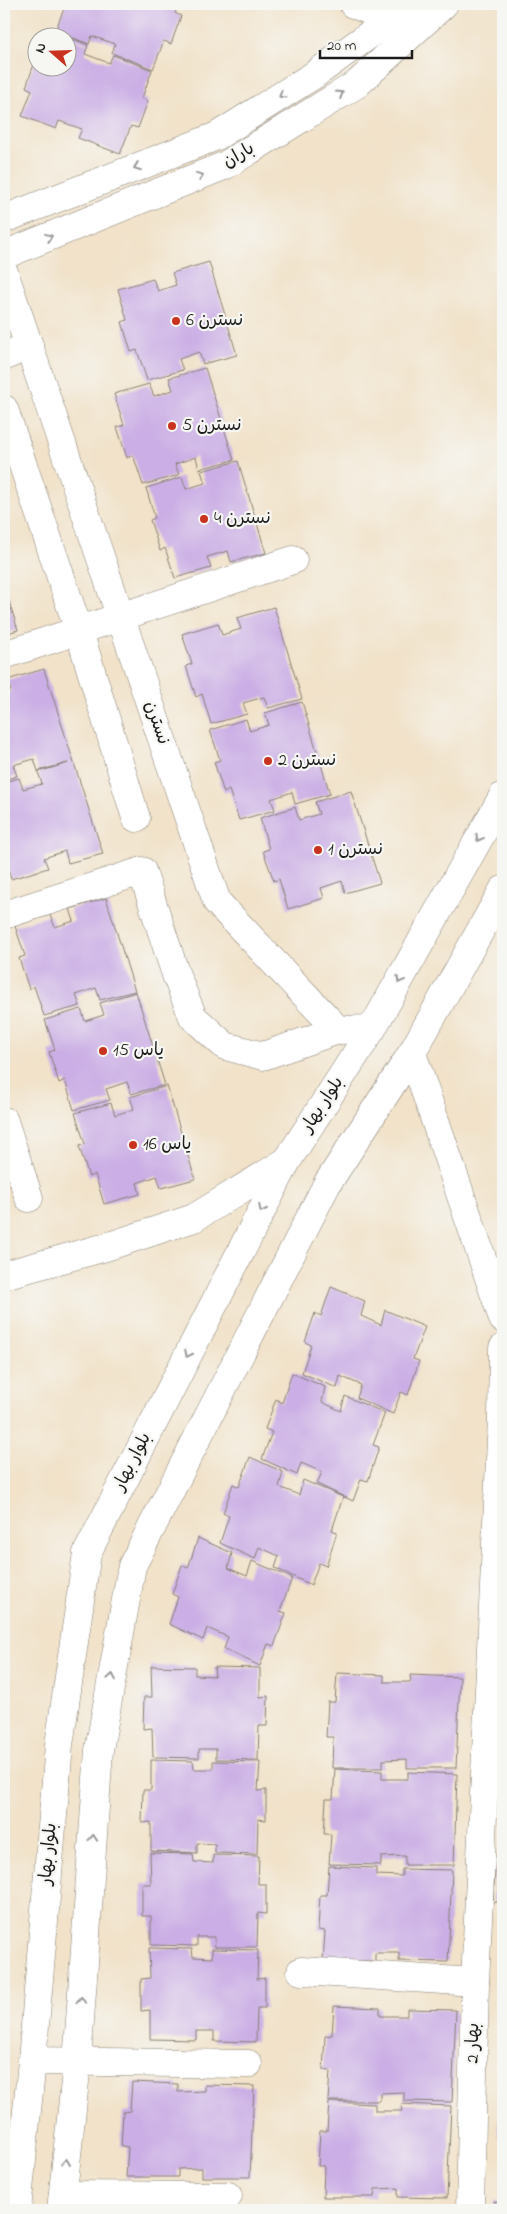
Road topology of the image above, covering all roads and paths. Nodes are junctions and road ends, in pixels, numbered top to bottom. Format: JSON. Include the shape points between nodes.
{"nodes":[{"id":1,"x":353,"y":4,"type":"edge"},
{"id":2,"x":444,"y":4,"type":"edge"},
{"id":3,"x":398,"y":11,"type":"edge"},
{"id":4,"x":4,"y":219,"type":"edge"},
{"id":5,"x":4,"y":255,"type":"edge"},
{"id":6,"x":4,"y":272,"type":"edge"},
{"id":7,"x":29,"y":346,"type":"junction"},
{"id":8,"x":4,"y":357,"type":"edge"},
{"id":9,"x":4,"y":409,"type":"edge"},
{"id":10,"x":293,"y":560,"type":"dead end"},
{"id":11,"x":120,"y":618,"type":"junction"},
{"id":12,"x":79,"y":631,"type":"junction"},
{"id":13,"x":4,"y":655,"type":"edge"},
{"id":14,"x":503,"y":796,"type":"edge"},
{"id":15,"x":136,"y":818,"type":"dead end"},
{"id":16,"x":503,"y":890,"type":"edge"},
{"id":17,"x":4,"y":914,"type":"edge"},
{"id":18,"x":372,"y":1029,"type":"junction"},
{"id":19,"x":338,"y":1030,"type":"junction"},
{"id":20,"x":412,"y":1053,"type":"junction"},
{"id":21,"x":4,"y":1121,"type":"edge"},
{"id":22,"x":287,"y":1161,"type":"junction"},
{"id":23,"x":29,"y":1198,"type":"dead end"},
{"id":24,"x":4,"y":1276,"type":"edge"},
{"id":25,"x":503,"y":1319,"type":"edge"},
{"id":26,"x":503,"y":1348,"type":"edge"},
{"id":27,"x":59,"y":1745,"type":"junction"},
{"id":28,"x":99,"y":1750,"type":"junction"},
{"id":29,"x":301,"y":1971,"type":"dead end"},
{"id":30,"x":475,"y":1982,"type":"junction"},
{"id":31,"x":32,"y":2061,"type":"junction"},
{"id":32,"x":77,"y":2063,"type":"junction"},
{"id":33,"x":248,"y":2064,"type":"dead end"},
{"id":34,"x":228,"y":2196,"type":"dead end"},
{"id":35,"x":62,"y":2203,"type":"edge"},
{"id":36,"x":17,"y":2210,"type":"edge"},
{"id":37,"x":470,"y":2210,"type":"edge"}],
"edges":[{"from":1,"to":3,"type":"street"},
{"from":5,"to":2,"type":"street","name":"باران","one_way":true,"via":[[226,165],[357,84]]},
{"from":3,"to":4,"type":"street","name":"باران","one_way":true,"via":[[314,75],[217,136]]},
{"from":6,"to":7,"type":"street","name":"نسترن"},
{"from":7,"to":8,"type":"street"},
{"from":7,"to":11,"type":"street","name":"نسترن"},
{"from":9,"to":12,"type":"street"},
{"from":10,"to":11,"type":"street"},
{"from":11,"to":12,"type":"street"},
{"from":11,"to":19,"type":"street","name":"نسترن","via":[[217,902]]},
{"from":12,"to":13,"type":"street"},
{"from":12,"to":15,"type":"street"},
{"from":14,"to":18,"type":"street","name":"بلوار بهار","one_way":true},
{"from":16,"to":20,"type":"street"},
{"from":17,"to":19,"type":"street","via":[[142,870],[193,1017],[225,1046],[263,1056]]},
{"from":18,"to":19,"type":"street"},
{"from":18,"to":22,"type":"street","name":"بلوار بهار"},
{"from":20,"to":25,"type":"street"},
{"from":28,"to":20,"type":"street","one_way":true,"via":[[132,1566],[327,1184]]},
{"from":21,"to":23,"type":"street"},
{"from":22,"to":24,"type":"street","via":[[194,1218]]},
{"from":22,"to":27,"type":"street","name":"بلوار بهار","one_way":true,"via":[[87,1552]]},
{"from":26,"to":30,"type":"street","name":"بهار 2"},
{"from":27,"to":28,"type":"street"},
{"from":27,"to":31,"type":"street","name":"بلوار بهار"},
{"from":32,"to":28,"type":"street","one_way":true},
{"from":29,"to":30,"type":"street"},
{"from":30,"to":37,"type":"street","name":"بهار 2"},
{"from":31,"to":32,"type":"street"},
{"from":31,"to":36,"type":"street","name":"بلوار بهار"},
{"from":32,"to":33,"type":"street"},
{"from":35,"to":32,"type":"street","one_way":true},
{"from":34,"to":35,"type":"street"}]}
